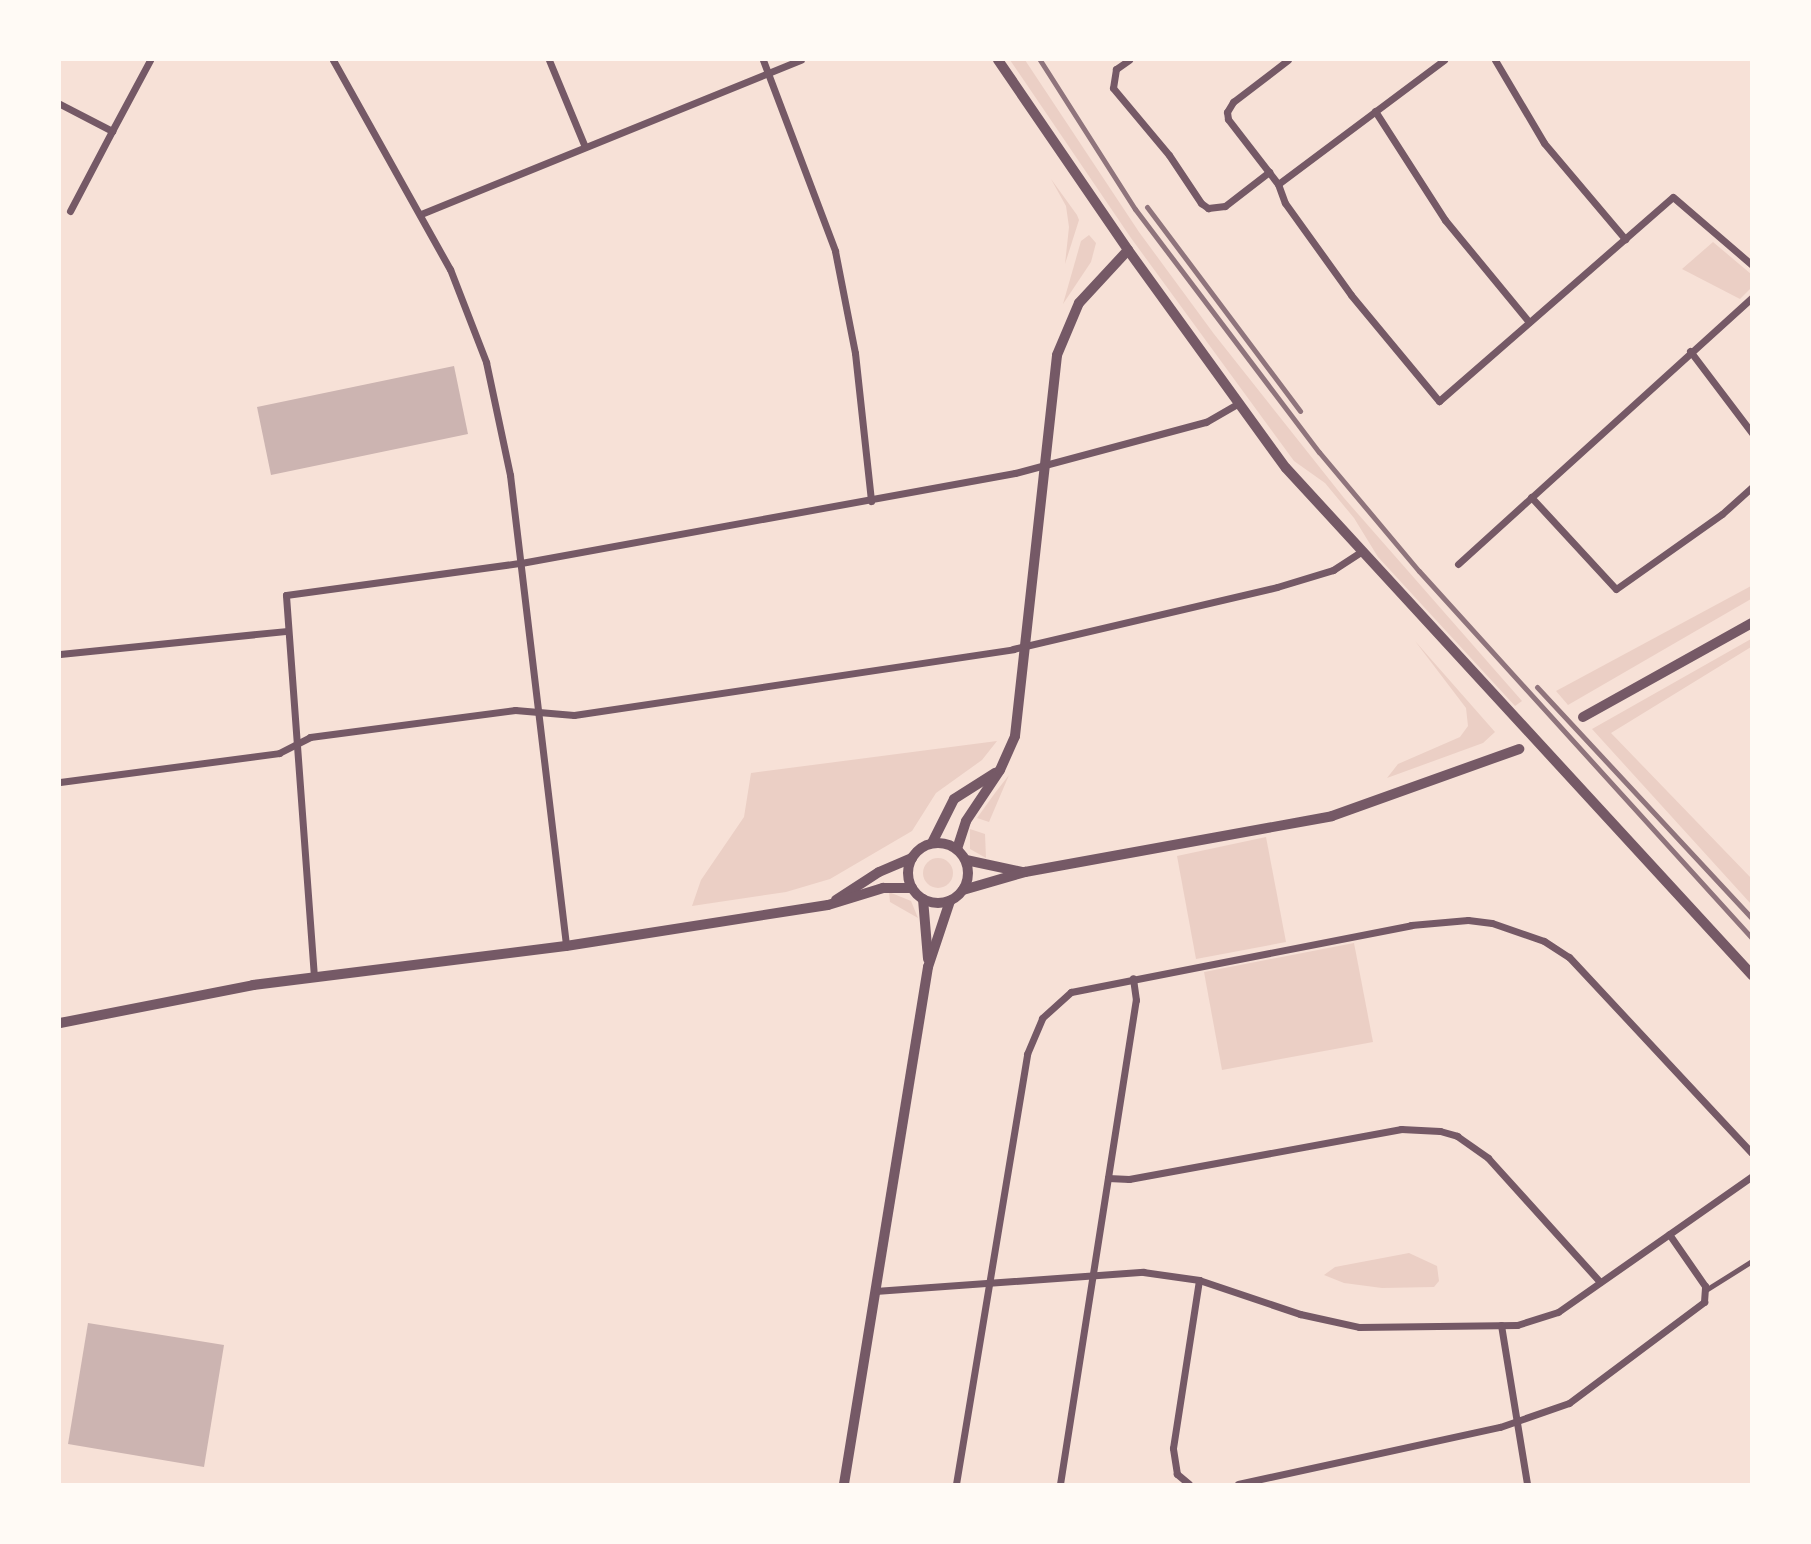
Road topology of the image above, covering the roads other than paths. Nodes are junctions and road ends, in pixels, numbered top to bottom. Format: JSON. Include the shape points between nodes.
{"nodes":[{"id":1,"x":150,"y":60,"type":"edge"},
{"id":2,"x":333,"y":60,"type":"edge"},
{"id":3,"x":549,"y":60,"type":"edge"},
{"id":4,"x":763,"y":60,"type":"edge"},
{"id":5,"x":801,"y":60,"type":"edge"},
{"id":6,"x":998,"y":60,"type":"edge"},
{"id":7,"x":1129,"y":60,"type":"edge"},
{"id":8,"x":1288,"y":60,"type":"edge"},
{"id":9,"x":1444,"y":60,"type":"edge"},
{"id":10,"x":1495,"y":60,"type":"edge"},
{"id":11,"x":769,"y":73,"type":"junction"},
{"id":12,"x":60,"y":104,"type":"edge"},
{"id":13,"x":1375,"y":111,"type":"junction"},
{"id":14,"x":112,"y":131,"type":"junction"},
{"id":15,"x":586,"y":147,"type":"junction"},
{"id":16,"x":1269,"y":172,"type":"junction"},
{"id":17,"x":1278,"y":184,"type":"junction"},
{"id":18,"x":71,"y":211,"type":"dead end"},
{"id":19,"x":421,"y":214,"type":"junction"},
{"id":20,"x":1625,"y":239,"type":"junction"},
{"id":21,"x":1128,"y":250,"type":"junction"},
{"id":22,"x":1752,"y":265,"type":"edge"},
{"id":23,"x":1752,"y":297,"type":"edge"},
{"id":24,"x":1529,"y":322,"type":"junction"},
{"id":25,"x":1690,"y":351,"type":"junction"},
{"id":26,"x":1237,"y":404,"type":"junction"},
{"id":27,"x":1752,"y":433,"type":"edge"},
{"id":28,"x":1043,"y":465,"type":"junction"},
{"id":29,"x":1752,"y":487,"type":"edge"},
{"id":30,"x":1531,"y":497,"type":"junction"},
{"id":31,"x":871,"y":501,"type":"junction"},
{"id":32,"x":1362,"y":552,"type":"junction"},
{"id":33,"x":521,"y":563,"type":"junction"},
{"id":34,"x":1458,"y":564,"type":"dead end"},
{"id":35,"x":1752,"y":622,"type":"edge"},
{"id":36,"x":288,"y":631,"type":"junction"},
{"id":37,"x":1026,"y":646,"type":"junction"},
{"id":38,"x":60,"y":654,"type":"edge"},
{"id":39,"x":536,"y":712,"type":"junction"},
{"id":40,"x":1583,"y":718,"type":"dead end"},
{"id":41,"x":296,"y":744,"type":"junction"},
{"id":42,"x":1519,"y":749,"type":"dead end"},
{"id":43,"x":1000,"y":770,"type":"junction"},
{"id":44,"x":60,"y":782,"type":"edge"},
{"id":45,"x":932,"y":844,"type":"junction"},
{"id":46,"x":957,"y":849,"type":"junction"},
{"id":47,"x":912,"y":858,"type":"junction"},
{"id":48,"x":966,"y":860,"type":"junction"},
{"id":49,"x":1025,"y":873,"type":"junction"},
{"id":50,"x":912,"y":888,"type":"junction"},
{"id":51,"x":963,"y":890,"type":"junction"},
{"id":52,"x":923,"y":899,"type":"junction"},
{"id":53,"x":950,"y":901,"type":"junction"},
{"id":54,"x":828,"y":905,"type":"junction"},
{"id":55,"x":566,"y":946,"type":"junction"},
{"id":56,"x":928,"y":967,"type":"junction"},
{"id":57,"x":1752,"y":975,"type":"edge"},
{"id":58,"x":314,"y":977,"type":"junction"},
{"id":59,"x":1133,"y":978,"type":"junction"},
{"id":60,"x":60,"y":1023,"type":"edge"},
{"id":61,"x":1752,"y":1153,"type":"edge"},
{"id":62,"x":1752,"y":1176,"type":"edge"},
{"id":63,"x":1108,"y":1178,"type":"junction"},
{"id":64,"x":1669,"y":1234,"type":"junction"},
{"id":65,"x":1752,"y":1261,"type":"edge"},
{"id":66,"x":1094,"y":1274,"type":"junction"},
{"id":67,"x":1199,"y":1280,"type":"junction"},
{"id":68,"x":1600,"y":1282,"type":"junction"},
{"id":69,"x":988,"y":1286,"type":"junction"},
{"id":70,"x":1706,"y":1290,"type":"junction"},
{"id":71,"x":875,"y":1291,"type":"junction"},
{"id":72,"x":1501,"y":1325,"type":"junction"},
{"id":73,"x":1517,"y":1422,"type":"junction"},
{"id":74,"x":845,"y":1485,"type":"edge"},
{"id":75,"x":956,"y":1485,"type":"edge"},
{"id":76,"x":1060,"y":1485,"type":"edge"},
{"id":77,"x":1189,"y":1485,"type":"edge"},
{"id":78,"x":1238,"y":1485,"type":"edge"},
{"id":79,"x":1527,"y":1485,"type":"edge"}],
"edges":[{"from":1,"to":14,"type":"street"},
{"from":2,"to":19,"type":"street"},
{"from":3,"to":15,"type":"street"},
{"from":4,"to":11,"type":"street"},
{"from":5,"to":11,"type":"street"},
{"from":6,"to":21,"type":"street"},
{"from":7,"to":16,"type":"street","via":[[1116,69],[1113,88],[1169,155],[1201,203],[1208,208],[1226,206]]},
{"from":8,"to":16,"type":"street","via":[[1233,102],[1227,112]]},
{"from":9,"to":13,"type":"street"},
{"from":10,"to":20,"type":"street","via":[[1544,143]]},
{"from":11,"to":15,"type":"street"},
{"from":11,"to":31,"type":"street","via":[[835,251],[855,353]]},
{"from":12,"to":14,"type":"street"},
{"from":13,"to":17,"type":"street"},
{"from":13,"to":24,"type":"street","via":[[1445,220]]},
{"from":14,"to":18,"type":"street"},
{"from":15,"to":19,"type":"street"},
{"from":16,"to":17,"type":"street"},
{"from":17,"to":24,"type":"street","via":[[1285,203],[1351,295],[1439,401]]},
{"from":19,"to":33,"type":"street","via":[[460,293],[486,362],[510,475]]},
{"from":20,"to":22,"type":"street","via":[[1673,197]]},
{"from":20,"to":24,"type":"street"},
{"from":21,"to":26,"type":"street"},
{"from":21,"to":28,"type":"street","via":[[1092,286],[1063,337],[1054,370]]},
{"from":23,"to":25,"type":"street"},
{"from":25,"to":27,"type":"street"},
{"from":25,"to":30,"type":"street"},
{"from":26,"to":28,"type":"street","via":[[1206,422]]},
{"from":26,"to":32,"type":"street","via":[[1286,468]]},
{"from":28,"to":31,"type":"street"},
{"from":28,"to":37,"type":"street"},
{"from":29,"to":30,"type":"street","via":[[1722,514],[1616,589]]},
{"from":30,"to":34,"type":"street"},
{"from":31,"to":33,"type":"street"},
{"from":32,"to":37,"type":"street","via":[[1334,570],[1278,587]]},
{"from":32,"to":57,"type":"street"},
{"from":33,"to":36,"type":"street","via":[[286,595]]},
{"from":33,"to":39,"type":"street"},
{"from":35,"to":40,"type":"street"},
{"from":36,"to":38,"type":"street"},
{"from":36,"to":41,"type":"street"},
{"from":37,"to":39,"type":"street","via":[[742,693],[574,715]]},
{"from":37,"to":43,"type":"street","via":[[1015,736]]},
{"from":39,"to":41,"type":"street","via":[[515,710],[332,734]]},
{"from":39,"to":55,"type":"street"},
{"from":41,"to":44,"type":"street","via":[[279,753]]},
{"from":41,"to":58,"type":"street"},
{"from":42,"to":49,"type":"street","via":[[1332,816]]},
{"from":43,"to":45,"type":"street","via":[[954,799]]},
{"from":43,"to":46,"type":"street","via":[[966,821]]},
{"from":45,"to":46,"type":"street"},
{"from":45,"to":47,"type":"street"},
{"from":46,"to":48,"type":"street"},
{"from":47,"to":50,"type":"street"},
{"from":47,"to":54,"type":"street","via":[[879,872]]},
{"from":48,"to":49,"type":"street"},
{"from":48,"to":51,"type":"street","via":[[968,881]]},
{"from":49,"to":51,"type":"street"},
{"from":50,"to":52,"type":"street"},
{"from":50,"to":54,"type":"street","via":[[883,888]]},
{"from":51,"to":53,"type":"street"},
{"from":52,"to":53,"type":"street"},
{"from":52,"to":56,"type":"street"},
{"from":53,"to":56,"type":"street"},
{"from":54,"to":55,"type":"street"},
{"from":55,"to":58,"type":"street"},
{"from":56,"to":71,"type":"street"},
{"from":58,"to":60,"type":"street","via":[[172,999]]},
{"from":59,"to":61,"type":"street","via":[[1436,921],[1468,920],[1517,930],[1544,941],[1588,974]]},
{"from":59,"to":63,"type":"street","via":[[1136,1000]]},
{"from":59,"to":69,"type":"street","via":[[1071,992],[1042,1017],[1032,1035]]},
{"from":62,"to":64,"type":"street"},
{"from":63,"to":66,"type":"street"},
{"from":63,"to":68,"type":"street","via":[[1129,1179],[1401,1129],[1440,1131],[1457,1136],[1488,1158]]},
{"from":64,"to":68,"type":"street"},
{"from":64,"to":70,"type":"street"},
{"from":65,"to":70,"type":"lane"},
{"from":66,"to":67,"type":"street","via":[[1143,1272]]},
{"from":66,"to":69,"type":"street"},
{"from":66,"to":76,"type":"street"},
{"from":67,"to":72,"type":"street","via":[[1300,1314],[1359,1327]]},
{"from":67,"to":77,"type":"street","via":[[1173,1448],[1177,1474]]},
{"from":68,"to":72,"type":"street","via":[[1536,1322]]},
{"from":69,"to":71,"type":"street"},
{"from":69,"to":75,"type":"street"},
{"from":70,"to":73,"type":"street","via":[[1698,1310],[1569,1403]]},
{"from":71,"to":74,"type":"street"},
{"from":72,"to":73,"type":"street"},
{"from":73,"to":78,"type":"street"},
{"from":73,"to":79,"type":"street"}]}
